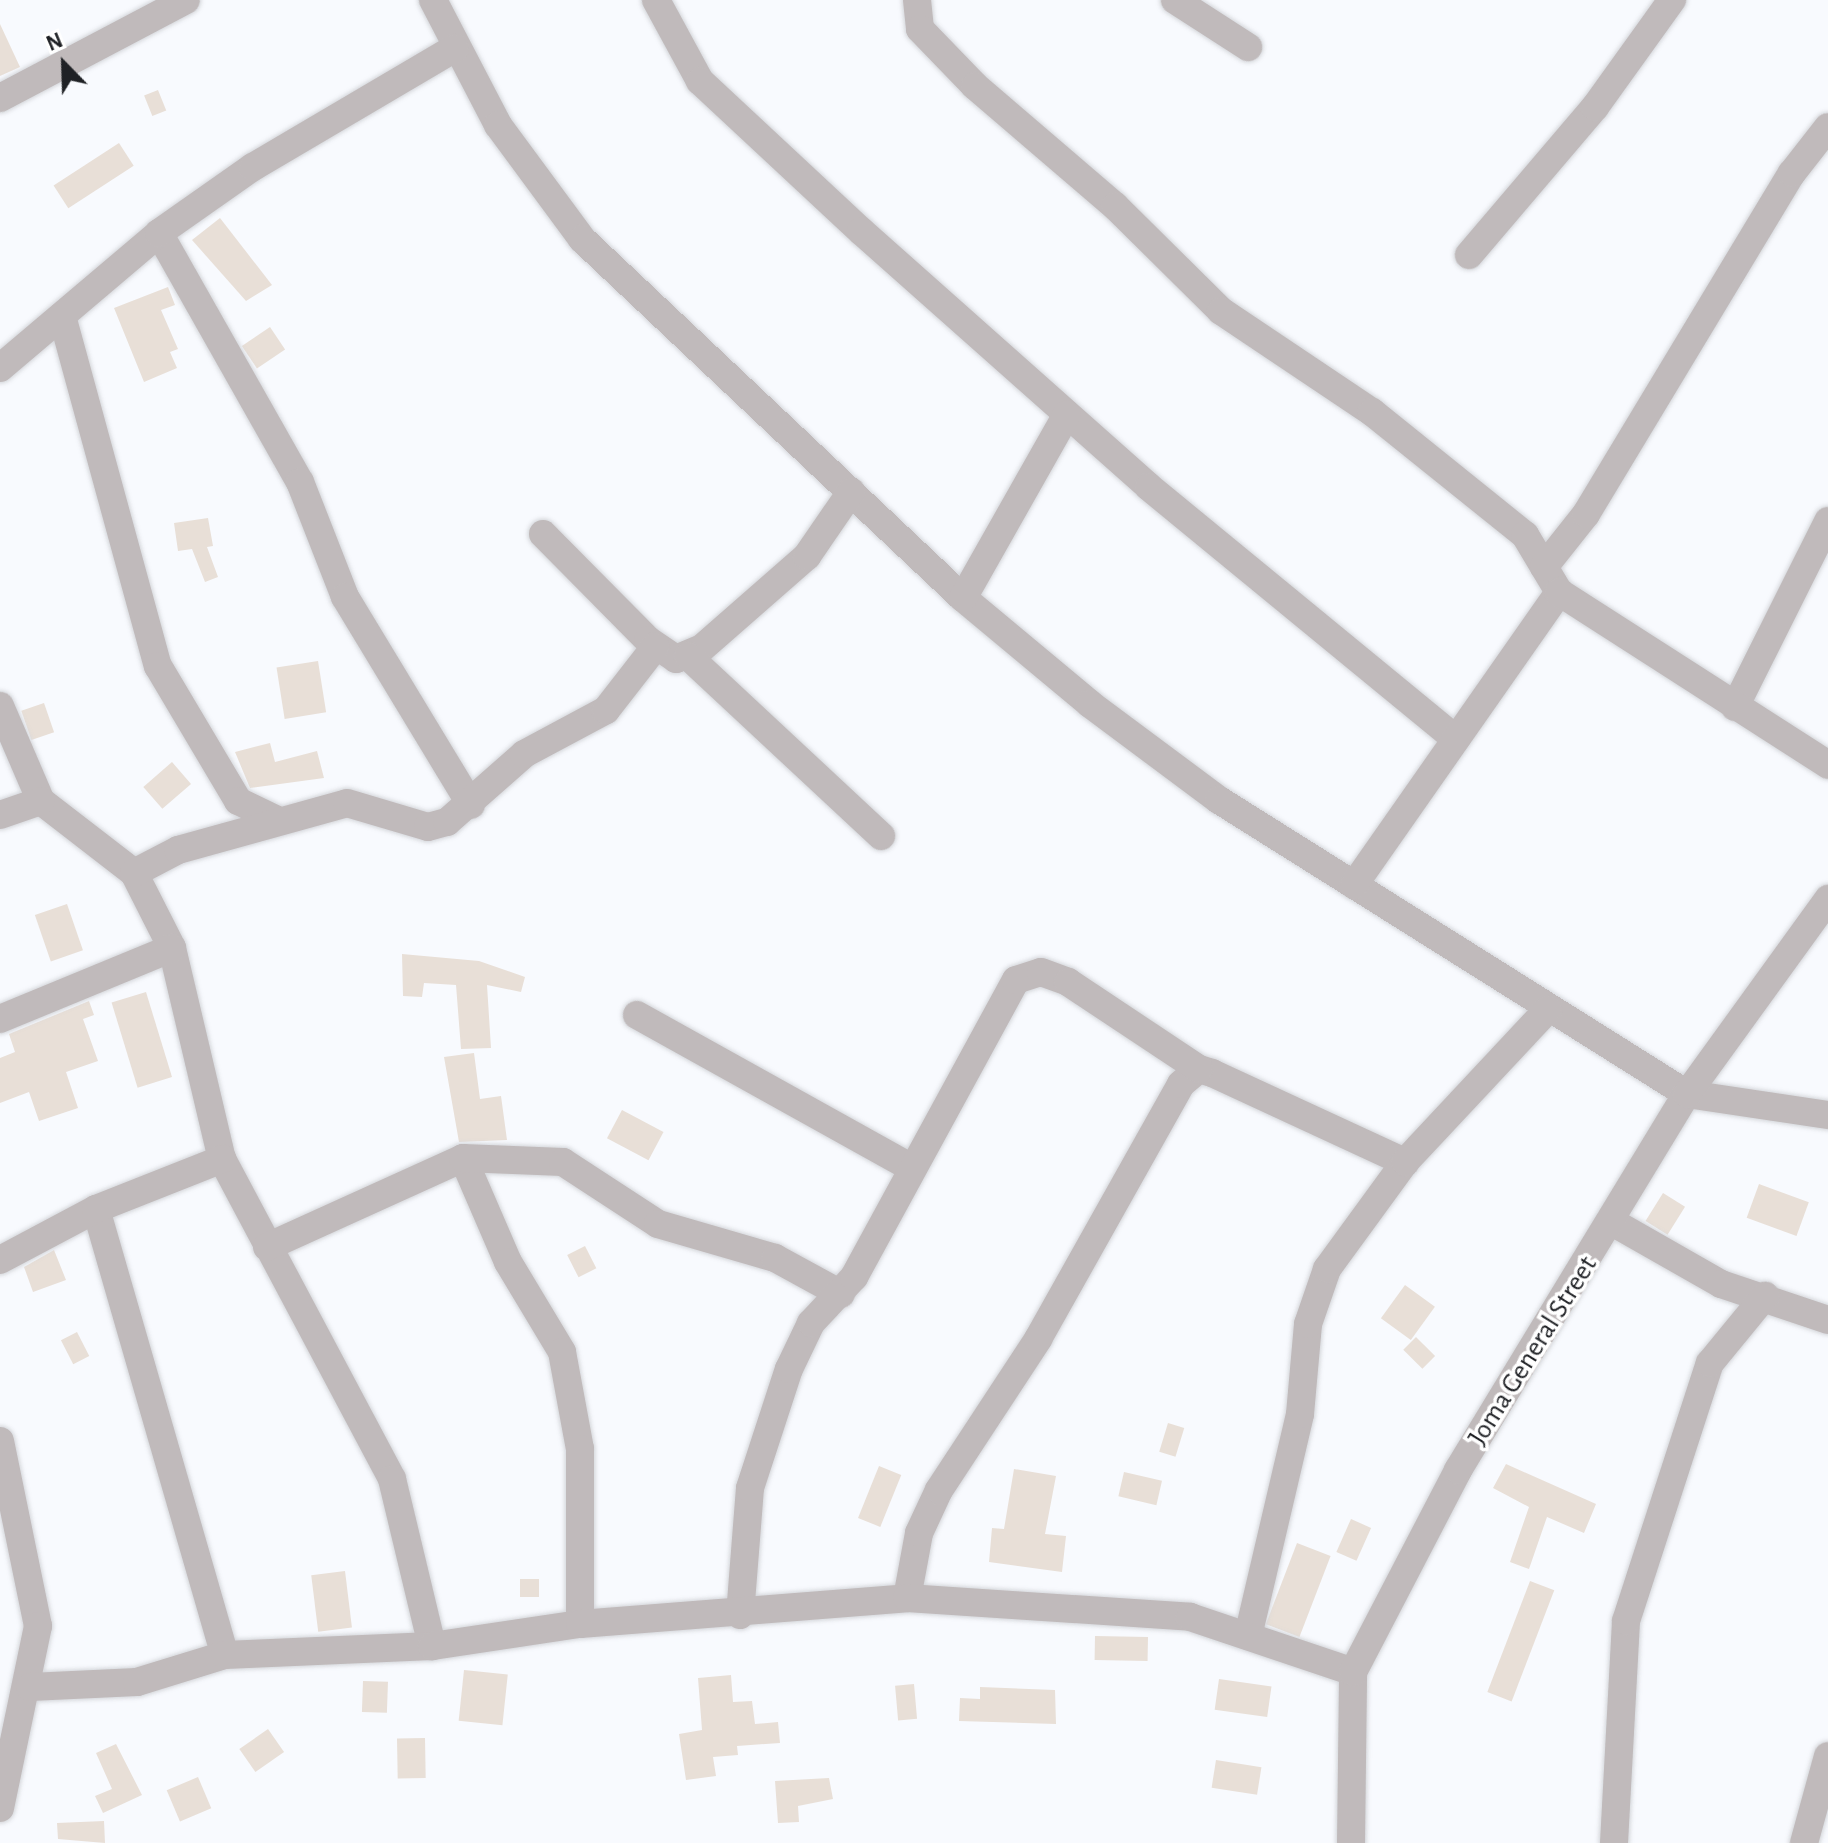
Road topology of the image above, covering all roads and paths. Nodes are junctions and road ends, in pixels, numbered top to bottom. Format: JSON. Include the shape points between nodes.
{"nodes":[{"id":1,"x":186,"y":0,"type":"edge"},
{"id":2,"x":433,"y":0,"type":"edge"},
{"id":3,"x":656,"y":0,"type":"edge"},
{"id":4,"x":894,"y":0,"type":"edge"},
{"id":5,"x":917,"y":0,"type":"edge"},
{"id":6,"x":1175,"y":0,"type":"edge"},
{"id":7,"x":1672,"y":0,"type":"edge"},
{"id":8,"x":920,"y":29,"type":"junction"},
{"id":9,"x":1248,"y":47,"type":"dead end"},
{"id":10,"x":455,"y":48,"type":"junction"},
{"id":11,"x":0,"y":98,"type":"edge"},
{"id":12,"x":1828,"y":127,"type":"edge"},
{"id":13,"x":159,"y":233,"type":"junction"},
{"id":14,"x":1469,"y":255,"type":"dead end"},
{"id":15,"x":62,"y":316,"type":"junction"},
{"id":16,"x":0,"y":368,"type":"edge"},
{"id":17,"x":1067,"y":414,"type":"junction"},
{"id":18,"x":851,"y":492,"type":"junction"},
{"id":19,"x":1828,"y":521,"type":"edge"},
{"id":20,"x":543,"y":534,"type":"dead end"},
{"id":21,"x":1544,"y":567,"type":"junction"},
{"id":22,"x":1559,"y":592,"type":"junction"},
{"id":23,"x":963,"y":598,"type":"junction"},
{"id":24,"x":655,"y":647,"type":"junction"},
{"id":25,"x":688,"y":656,"type":"junction"},
{"id":26,"x":0,"y":706,"type":"edge"},
{"id":27,"x":1735,"y":707,"type":"junction"},
{"id":28,"x":1456,"y":739,"type":"junction"},
{"id":29,"x":1828,"y":765,"type":"edge"},
{"id":30,"x":41,"y":801,"type":"junction"},
{"id":31,"x":471,"y":805,"type":"junction"},
{"id":32,"x":0,"y":815,"type":"edge"},
{"id":33,"x":275,"y":819,"type":"junction"},
{"id":34,"x":881,"y":836,"type":"dead end"},
{"id":35,"x":134,"y":873,"type":"junction"},
{"id":36,"x":1354,"y":885,"type":"junction"},
{"id":37,"x":1828,"y":899,"type":"edge"},
{"id":38,"x":172,"y":948,"type":"junction"},
{"id":39,"x":1548,"y":1009,"type":"junction"},
{"id":40,"x":637,"y":1015,"type":"dead end"},
{"id":41,"x":0,"y":1019,"type":"edge"},
{"id":42,"x":1199,"y":1069,"type":"junction"},
{"id":43,"x":1687,"y":1094,"type":"junction"},
{"id":44,"x":1828,"y":1115,"type":"edge"},
{"id":45,"x":463,"y":1158,"type":"junction"},
{"id":46,"x":222,"y":1159,"type":"junction"},
{"id":47,"x":1405,"y":1162,"type":"junction"},
{"id":48,"x":908,"y":1166,"type":"junction"},
{"id":49,"x":96,"y":1209,"type":"junction"},
{"id":50,"x":1614,"y":1223,"type":"junction"},
{"id":51,"x":267,"y":1247,"type":"junction"},
{"id":52,"x":0,"y":1260,"type":"edge"},
{"id":53,"x":841,"y":1294,"type":"junction"},
{"id":54,"x":1765,"y":1296,"type":"junction"},
{"id":55,"x":1828,"y":1320,"type":"edge"},
{"id":56,"x":0,"y":1441,"type":"edge"},
{"id":57,"x":907,"y":1598,"type":"junction"},
{"id":58,"x":740,"y":1615,"type":"junction"},
{"id":59,"x":580,"y":1624,"type":"junction"},
{"id":60,"x":1248,"y":1636,"type":"junction"},
{"id":61,"x":432,"y":1646,"type":"junction"},
{"id":62,"x":225,"y":1655,"type":"junction"},
{"id":63,"x":1353,"y":1672,"type":"junction"},
{"id":64,"x":30,"y":1687,"type":"junction"},
{"id":65,"x":1828,"y":1756,"type":"edge"},
{"id":66,"x":0,"y":1808,"type":"edge"},
{"id":67,"x":1351,"y":1843,"type":"edge"},
{"id":68,"x":1614,"y":1843,"type":"edge"},
{"id":69,"x":1804,"y":1843,"type":"edge"}],
"edges":[{"from":1,"to":11,"type":"street"},
{"from":2,"to":10,"type":"street"},
{"from":3,"to":17,"type":"street","via":[[700,81]]},
{"from":4,"to":8,"type":"street"},
{"from":5,"to":8,"type":"street"},
{"from":6,"to":9,"type":"street"},
{"from":7,"to":14,"type":"street","via":[[1595,107]]},
{"from":8,"to":21,"type":"street","via":[[1221,311],[1372,412],[1525,535]]},
{"from":10,"to":13,"type":"street","via":[[266,159]]},
{"from":10,"to":18,"type":"street","via":[[498,125],[582,239]]},
{"from":12,"to":21,"type":"street","via":[[1792,173],[1586,514]]},
{"from":13,"to":15,"type":"street"},
{"from":13,"to":31,"type":"street","via":[[300,482],[345,597]]},
{"from":15,"to":16,"type":"street"},
{"from":15,"to":33,"type":"street","via":[[158,666],[238,801]]},
{"from":17,"to":23,"type":"street"},
{"from":17,"to":28,"type":"street"},
{"from":18,"to":23,"type":"street"},
{"from":18,"to":25,"type":"street","via":[[807,556]]},
{"from":19,"to":27,"type":"street"},
{"from":20,"to":24,"type":"street"},
{"from":21,"to":22,"type":"street"},
{"from":22,"to":27,"type":"street"},
{"from":22,"to":28,"type":"street"},
{"from":23,"to":36,"type":"street","via":[[1219,800]]},
{"from":24,"to":25,"type":"street","via":[[665,656]]},
{"from":24,"to":31,"type":"street","via":[[606,710],[524,754]]},
{"from":25,"to":34,"type":"street"},
{"from":26,"to":30,"type":"street"},
{"from":27,"to":29,"type":"street"},
{"from":28,"to":36,"type":"street"},
{"from":30,"to":32,"type":"street"},
{"from":30,"to":35,"type":"street"},
{"from":31,"to":33,"type":"street","via":[[428,827],[347,803]]},
{"from":33,"to":35,"type":"street"},
{"from":35,"to":38,"type":"street"},
{"from":36,"to":39,"type":"street"},
{"from":37,"to":43,"type":"street","name":"Joma General Street"},
{"from":38,"to":41,"type":"street"},
{"from":38,"to":46,"type":"street"},
{"from":39,"to":43,"type":"street"},
{"from":39,"to":47,"type":"street"},
{"from":40,"to":48,"type":"street"},
{"from":42,"to":47,"type":"street"},
{"from":42,"to":48,"type":"street","via":[[1068,982],[1041,972],[1016,980],[945,1117]]},
{"from":42,"to":57,"type":"street","via":[[1161,1108],[1038,1339],[939,1490],[919,1533]]},
{"from":43,"to":44,"type":"street"},
{"from":43,"to":50,"type":"street","name":"Joma General Street"},
{"from":45,"to":51,"type":"street"},
{"from":45,"to":53,"type":"street","via":[[563,1162],[658,1224],[775,1258]]},
{"from":45,"to":59,"type":"street","via":[[508,1262],[562,1352],[580,1449]]},
{"from":46,"to":49,"type":"street"},
{"from":46,"to":51,"type":"street"},
{"from":47,"to":60,"type":"street","via":[[1347,1234],[1308,1324],[1300,1414]]},
{"from":48,"to":53,"type":"street"},
{"from":49,"to":52,"type":"street"},
{"from":49,"to":62,"type":"street"},
{"from":50,"to":54,"type":"street","via":[[1721,1284]]},
{"from":50,"to":63,"type":"street","name":"Joma General Street","via":[[1458,1470]]},
{"from":51,"to":61,"type":"street","via":[[392,1479]]},
{"from":53,"to":58,"type":"street","via":[[811,1323],[789,1369],[750,1488]]},
{"from":54,"to":55,"type":"street"},
{"from":54,"to":68,"type":"street","via":[[1710,1363],[1634,1591],[1626,1621]]},
{"from":56,"to":64,"type":"street","via":[[38,1626]]},
{"from":57,"to":58,"type":"street"},
{"from":57,"to":60,"type":"street","via":[[1174,1615]]},
{"from":58,"to":59,"type":"street"},
{"from":59,"to":61,"type":"street"},
{"from":60,"to":63,"type":"street"},
{"from":61,"to":62,"type":"street"},
{"from":62,"to":64,"type":"street","via":[[137,1682]]},
{"from":63,"to":67,"type":"street","name":"Joma General Street"},
{"from":64,"to":66,"type":"street"},
{"from":65,"to":69,"type":"street"}]}
